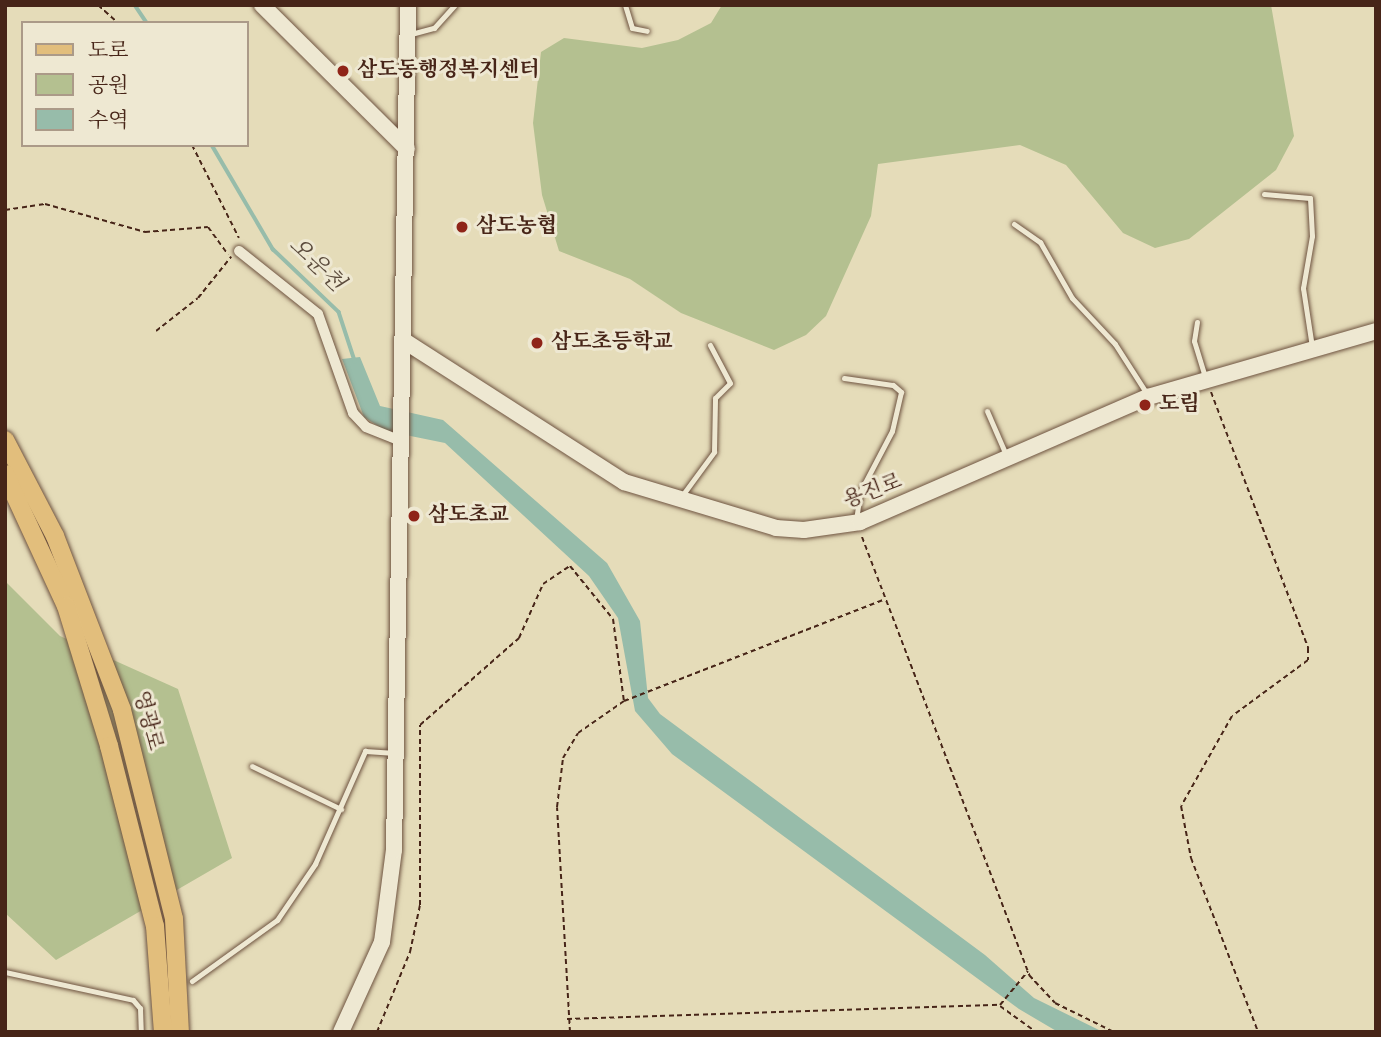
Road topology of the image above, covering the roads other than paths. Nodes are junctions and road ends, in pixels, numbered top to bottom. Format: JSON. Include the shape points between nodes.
{"nodes":[{"id":1,"x":262,"y":5,"type":"edge"},
{"id":2,"x":408,"y":5,"type":"edge"},
{"id":3,"x":456,"y":5,"type":"edge"},
{"id":4,"x":625,"y":5,"type":"edge"},
{"id":5,"x":648,"y":31,"type":"dead end"},
{"id":6,"x":408,"y":35,"type":"junction"},
{"id":7,"x":407,"y":149,"type":"junction"},
{"id":8,"x":1264,"y":194,"type":"dead end"},
{"id":9,"x":1014,"y":224,"type":"dead end"},
{"id":10,"x":239,"y":251,"type":"road end"},
{"id":11,"x":1197,"y":322,"type":"dead end"},
{"id":12,"x":1376,"y":331,"type":"edge"},
{"id":13,"x":403,"y":340,"type":"junction"},
{"id":14,"x":710,"y":345,"type":"dead end"},
{"id":15,"x":1313,"y":350,"type":"junction"},
{"id":16,"x":844,"y":378,"type":"dead end"},
{"id":17,"x":1206,"y":380,"type":"junction"},
{"id":18,"x":1148,"y":397,"type":"junction"},
{"id":19,"x":987,"y":411,"type":"dead end"},
{"id":20,"x":5,"y":440,"type":"edge"},
{"id":21,"x":401,"y":441,"type":"junction"},
{"id":22,"x":1007,"y":458,"type":"junction"},
{"id":23,"x":5,"y":474,"type":"edge"},
{"id":24,"x":678,"y":499,"type":"junction"},
{"id":25,"x":857,"y":523,"type":"junction"},
{"id":26,"x":395,"y":753,"type":"junction"},
{"id":27,"x":252,"y":766,"type":"dead end"},
{"id":28,"x":341,"y":809,"type":"junction"},
{"id":29,"x":5,"y":972,"type":"edge"},
{"id":30,"x":192,"y":981,"type":"dead end"},
{"id":31,"x":141,"y":1032,"type":"edge"},
{"id":32,"x":163,"y":1032,"type":"edge"},
{"id":33,"x":180,"y":1032,"type":"edge"},
{"id":34,"x":341,"y":1032,"type":"edge"}],
"edges":[{"from":1,"to":7,"type":"main road"},
{"from":2,"to":6,"type":"main road"},
{"from":3,"to":6,"type":"lane","via":[[434,28]]},
{"from":4,"to":5,"type":"lane","via":[[632,28]]},
{"from":6,"to":7,"type":"main road"},
{"from":7,"to":13,"type":"main road"},
{"from":8,"to":15,"type":"lane","via":[[1310,198],[1312,236],[1303,288]]},
{"from":9,"to":18,"type":"lane","via":[[1040,242],[1072,299],[1115,344]]},
{"from":10,"to":21,"type":"street","via":[[318,314],[353,413],[366,427]]},
{"from":11,"to":17,"type":"lane","via":[[1194,341]]},
{"from":12,"to":15,"type":"main road","name":"용진로"},
{"from":13,"to":21,"type":"main road"},
{"from":13,"to":24,"type":"main road","name":"용진로","via":[[598,467]]},
{"from":14,"to":24,"type":"lane","via":[[730,383],[715,398],[717,433],[709,461]]},
{"from":15,"to":17,"type":"main road","name":"용진로"},
{"from":16,"to":25,"type":"lane","via":[[893,385],[901,392],[892,431],[856,503]]},
{"from":17,"to":18,"type":"main road","name":"용진로"},
{"from":18,"to":22,"type":"main road","name":"용진로"},
{"from":19,"to":22,"type":"lane"},
{"from":20,"to":33,"type":"main road","name":"영광로","via":[[55,536],[122,710],[174,919]]},
{"from":21,"to":26,"type":"main road"},
{"from":22,"to":25,"type":"main road","name":"용진로"},
{"from":23,"to":32,"type":"main road","name":"영광로","via":[[66,606],[99,712],[155,926]]},
{"from":24,"to":25,"type":"main road","name":"용진로","via":[[789,530]]},
{"from":26,"to":28,"type":"lane","via":[[366,751]]},
{"from":26,"to":34,"type":"main road","via":[[394,850],[382,942]]},
{"from":27,"to":28,"type":"lane"},
{"from":28,"to":30,"type":"lane","via":[[291,904],[232,957]]},
{"from":29,"to":31,"type":"lane","via":[[133,1000],[141,1008]]}]}
